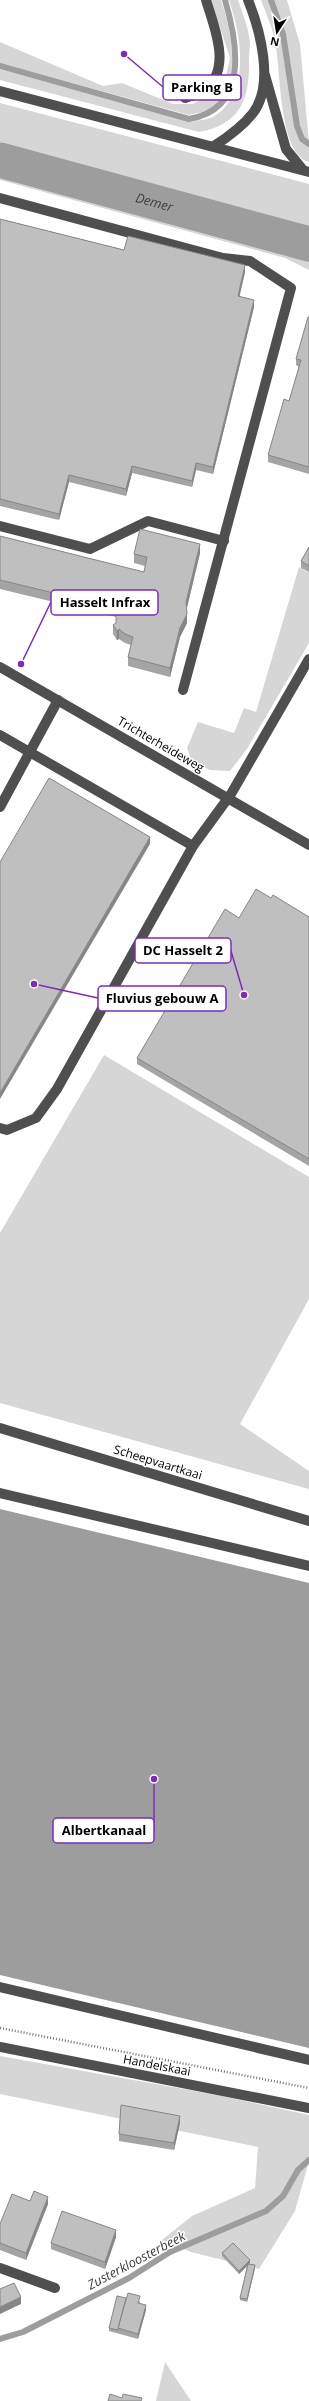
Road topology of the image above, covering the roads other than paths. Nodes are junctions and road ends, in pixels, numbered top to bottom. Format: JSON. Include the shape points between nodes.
{"nodes":[{"id":1,"x":206,"y":0,"type":"edge"},
{"id":2,"x":248,"y":0,"type":"edge"},
{"id":3,"x":264,"y":70,"type":"junction"},
{"id":4,"x":0,"y":91,"type":"edge"},
{"id":5,"x":185,"y":98,"type":"dead end"},
{"id":6,"x":214,"y":146,"type":"junction"},
{"id":7,"x":306,"y":171,"type":"edge"},
{"id":8,"x":0,"y":198,"type":"edge"},
{"id":9,"x":0,"y":526,"type":"edge"},
{"id":10,"x":224,"y":541,"type":"junction"},
{"id":11,"x":309,"y":659,"type":"edge"},
{"id":12,"x":0,"y":667,"type":"edge"},
{"id":13,"x":183,"y":690,"type":"dead end"},
{"id":14,"x":58,"y":700,"type":"junction"},
{"id":15,"x":0,"y":735,"type":"edge"},
{"id":16,"x":29,"y":752,"type":"junction"},
{"id":17,"x":229,"y":797,"type":"junction"},
{"id":18,"x":0,"y":807,"type":"edge"},
{"id":19,"x":309,"y":845,"type":"edge"},
{"id":20,"x":193,"y":846,"type":"junction"},
{"id":21,"x":0,"y":1128,"type":"edge"},
{"id":22,"x":0,"y":1428,"type":"edge"},
{"id":23,"x":0,"y":1493,"type":"edge"},
{"id":24,"x":309,"y":1521,"type":"edge"},
{"id":25,"x":309,"y":1566,"type":"edge"},
{"id":26,"x":0,"y":1988,"type":"edge"},
{"id":27,"x":0,"y":2047,"type":"edge"},
{"id":28,"x":309,"y":2060,"type":"edge"},
{"id":29,"x":309,"y":2108,"type":"edge"},
{"id":30,"x":0,"y":2268,"type":"edge"},
{"id":31,"x":55,"y":2288,"type":"dead end"}],
"edges":[{"from":1,"to":5,"type":"street","via":[[218,42],[220,61],[214,80],[202,92]]},
{"from":2,"to":3,"type":"street","via":[[256,20]]},
{"from":3,"to":6,"type":"street","via":[[261,95],[254,112]]},
{"from":3,"to":7,"type":"street","via":[[286,149]]},
{"from":4,"to":6,"type":"street"},
{"from":6,"to":7,"type":"street"},
{"from":8,"to":10,"type":"street","via":[[223,258],[250,261],[291,288]]},
{"from":9,"to":10,"type":"street","via":[[90,550],[148,521]]},
{"from":10,"to":13,"type":"street"},
{"from":11,"to":17,"type":"street"},
{"from":12,"to":14,"type":"street","name":"Trichterheideweg"},
{"from":14,"to":16,"type":"street"},
{"from":14,"to":17,"type":"street","name":"Trichterheideweg"},
{"from":15,"to":16,"type":"street"},
{"from":16,"to":18,"type":"street"},
{"from":16,"to":20,"type":"street"},
{"from":17,"to":19,"type":"street","name":"Trichterheideweg"},
{"from":17,"to":20,"type":"street"},
{"from":20,"to":21,"type":"street","via":[[57,1089],[36,1118],[7,1130]]},
{"from":22,"to":24,"type":"street","name":"Scheepvaartkaai"},
{"from":23,"to":25,"type":"street"},
{"from":26,"to":28,"type":"street"},
{"from":27,"to":29,"type":"street","name":"Handelskaai"},
{"from":30,"to":31,"type":"street"}]}
